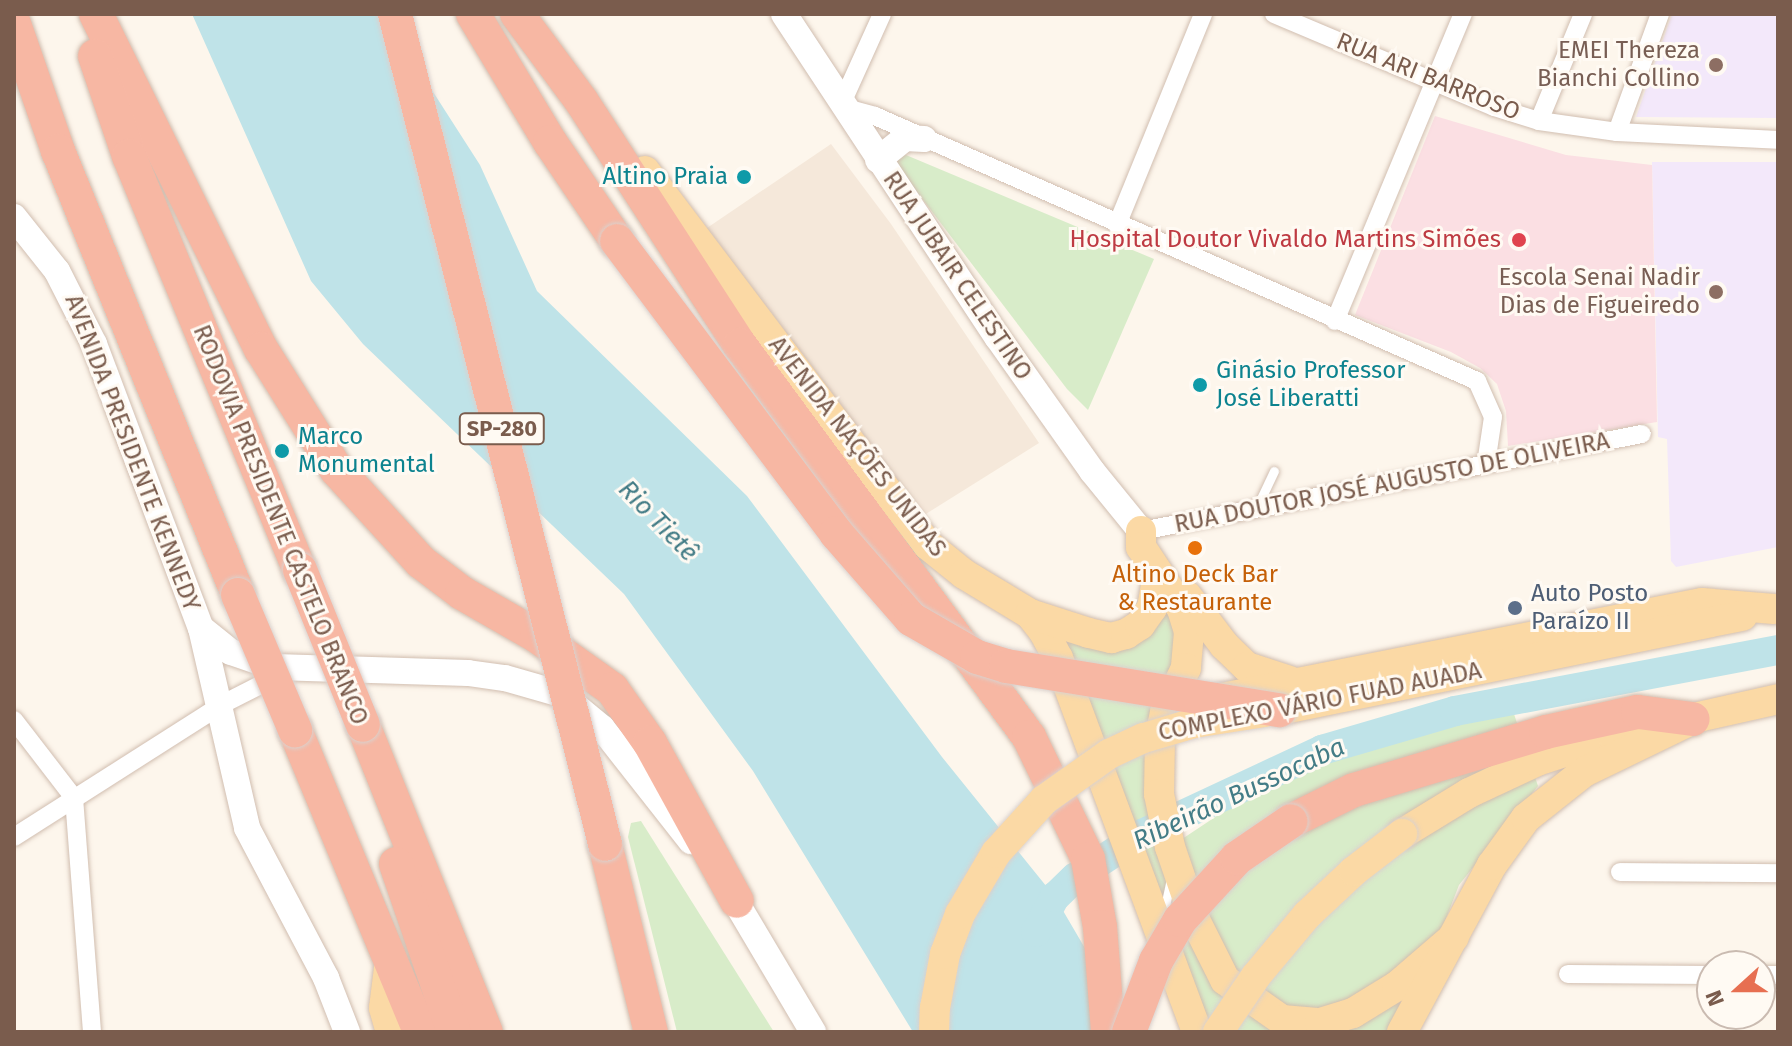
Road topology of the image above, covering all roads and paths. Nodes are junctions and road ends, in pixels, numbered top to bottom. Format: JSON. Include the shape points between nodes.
{"nodes":[{"id":1,"x":81,"y":14,"type":"edge"},
{"id":2,"x":96,"y":14,"type":"edge"},
{"id":3,"x":395,"y":14,"type":"edge"},
{"id":4,"x":473,"y":14,"type":"edge"},
{"id":5,"x":517,"y":14,"type":"edge"},
{"id":6,"x":784,"y":14,"type":"edge"},
{"id":7,"x":882,"y":14,"type":"edge"},
{"id":8,"x":1203,"y":14,"type":"edge"},
{"id":9,"x":1274,"y":14,"type":"edge"},
{"id":10,"x":1463,"y":14,"type":"edge"},
{"id":11,"x":1583,"y":14,"type":"edge"},
{"id":12,"x":1660,"y":14,"type":"edge"},
{"id":13,"x":14,"y":24,"type":"edge"},
{"id":14,"x":1436,"y":81,"type":"junction"},
{"id":15,"x":582,"y":102,"type":"junction"},
{"id":16,"x":843,"y":108,"type":"junction"},
{"id":17,"x":1539,"y":121,"type":"junction"},
{"id":18,"x":1617,"y":132,"type":"junction"},
{"id":19,"x":924,"y":139,"type":"junction"},
{"id":20,"x":1778,"y":140,"type":"edge"},
{"id":21,"x":878,"y":160,"type":"junction"},
{"id":22,"x":14,"y":217,"type":"edge"},
{"id":23,"x":1117,"y":225,"type":"junction"},
{"id":24,"x":1335,"y":321,"type":"junction"},
{"id":25,"x":1642,"y":434,"type":"dead end"},
{"id":26,"x":1486,"y":464,"type":"junction"},
{"id":27,"x":1274,"y":471,"type":"dead end"},
{"id":28,"x":1256,"y":509,"type":"junction"},
{"id":29,"x":1141,"y":531,"type":"junction"},
{"id":30,"x":1158,"y":574,"type":"junction"},
{"id":31,"x":1776,"y":608,"type":"edge"},
{"id":32,"x":1030,"y":614,"type":"junction"},
{"id":33,"x":201,"y":628,"type":"junction"},
{"id":34,"x":292,"y":669,"type":"junction"},
{"id":35,"x":1287,"y":698,"type":"junction"},
{"id":36,"x":1778,"y":699,"type":"edge"},
{"id":37,"x":221,"y":705,"type":"junction"},
{"id":38,"x":1165,"y":712,"type":"junction"},
{"id":39,"x":1693,"y":719,"type":"junction"},
{"id":40,"x":14,"y":720,"type":"edge"},
{"id":41,"x":384,"y":777,"type":"junction"},
{"id":42,"x":74,"y":798,"type":"junction"},
{"id":43,"x":14,"y":837,"type":"edge"},
{"id":44,"x":1172,"y":854,"type":"junction"},
{"id":45,"x":1620,"y":872,"type":"dead end"},
{"id":46,"x":1778,"y":873,"type":"edge"},
{"id":47,"x":737,"y":901,"type":"junction"},
{"id":48,"x":1159,"y":935,"type":"junction"},
{"id":49,"x":1454,"y":937,"type":"junction"},
{"id":50,"x":390,"y":960,"type":"junction"},
{"id":51,"x":1568,"y":974,"type":"dead end"},
{"id":52,"x":1696,"y":975,"type":"edge"},
{"id":53,"x":648,"y":1028,"type":"edge"},
{"id":54,"x":92,"y":1032,"type":"edge"},
{"id":55,"x":347,"y":1032,"type":"edge"},
{"id":56,"x":391,"y":1032,"type":"edge"},
{"id":57,"x":420,"y":1032,"type":"edge"},
{"id":58,"x":454,"y":1032,"type":"edge"},
{"id":59,"x":486,"y":1032,"type":"edge"},
{"id":60,"x":813,"y":1032,"type":"edge"},
{"id":61,"x":934,"y":1032,"type":"edge"},
{"id":62,"x":1108,"y":1032,"type":"edge"},
{"id":63,"x":1129,"y":1032,"type":"edge"},
{"id":64,"x":1197,"y":1032,"type":"edge"},
{"id":65,"x":1218,"y":1032,"type":"edge"},
{"id":66,"x":1402,"y":1032,"type":"edge"}],
"edges":[{"from":1,"to":41,"type":"highway","name":"RODOVIA PRESIDENTE CASTELO BRANCO","bridge":true,"via":[[129,156]]},
{"from":2,"to":47,"type":"highway","via":[[261,349],[336,469],[421,562],[612,689],[650,743]]},
{"from":3,"to":53,"type":"highway","number":"SP-280","bridge":true},
{"from":4,"to":35,"type":"highway","bridge":true,"via":[[617,241],[836,533],[911,619],[977,657],[1006,666]]},
{"from":5,"to":15,"type":"highway","name":"AVENIDA NAÇÕES UNIDAS"},
{"from":6,"to":16,"type":"main road","name":"RUA JUBAIR CELESTINO"},
{"from":7,"to":16,"type":"street"},
{"from":8,"to":23,"type":"street"},
{"from":9,"to":14,"type":"street","name":"RUA ARI BARROSO"},
{"from":10,"to":14,"type":"street"},
{"from":11,"to":17,"type":"street"},
{"from":12,"to":18,"type":"street"},
{"from":13,"to":50,"type":"highway","bridge":true,"via":[[58,151]]},
{"from":14,"to":17,"type":"street","name":"RUA ARI BARROSO"},
{"from":14,"to":24,"type":"street"},
{"from":15,"to":32,"type":"main road","name":"AVENIDA NAÇÕES UNIDAS","via":[[638,162],[928,545]]},
{"from":15,"to":62,"type":"highway","bridge":true,"via":[[740,345],[1029,737],[1076,829],[1094,887]]},
{"from":16,"to":19,"type":"street"},
{"from":16,"to":21,"type":"main road","name":"RUA JUBAIR CELESTINO"},
{"from":17,"to":18,"type":"street","name":"RUA ARI BARROSO"},
{"from":18,"to":20,"type":"street","name":"RUA ARI BARROSO"},
{"from":19,"to":21,"type":"main road","via":[[905,138]]},
{"from":19,"to":23,"type":"street"},
{"from":21,"to":29,"type":"main road","name":"RUA JUBAIR CELESTINO","via":[[1044,404]]},
{"from":22,"to":33,"type":"main road","name":"AVENIDA PRESIDENTE KENNEDY","via":[[57,271],[81,315]]},
{"from":23,"to":24,"type":"street"},
{"from":24,"to":26,"type":"street","via":[[1477,381],[1493,417]]},
{"from":25,"to":26,"type":"street","name":"RUA DOUTOR JOSÉ AUGUSTO DE OLIVEIRA"},
{"from":26,"to":28,"type":"street","name":"RUA DOUTOR JOSÉ AUGUSTO DE OLIVEIRA"},
{"from":27,"to":28,"type":"lane"},
{"from":28,"to":29,"type":"street","name":"RUA DOUTOR JOSÉ AUGUSTO DE OLIVEIRA"},
{"from":29,"to":30,"type":"main road","via":[[1141,547]]},
{"from":29,"to":35,"type":"main road","via":[[1237,659],[1258,673],[1284,676]]},
{"from":30,"to":32,"type":"main road","via":[[1152,608],[1126,634],[1111,638]]},
{"from":30,"to":38,"type":"main road","via":[[1182,609],[1190,652]]},
{"from":31,"to":35,"type":"main road","name":"COMPLEXO VÁRIO FUAD AUADA","via":[[1637,639]]},
{"from":31,"to":35,"type":"main road","via":[[1702,603]]},
{"from":32,"to":48,"type":"main road","name":"AVENIDA NAÇÕES UNIDAS","via":[[1058,658]]},
{"from":33,"to":34,"type":"main road","name":"AVENIDA PRESIDENTE KENNEDY","via":[[231,652]]},
{"from":33,"to":37,"type":"main road"},
{"from":34,"to":37,"type":"street"},
{"from":34,"to":47,"type":"main road","name":"AVENIDA PRESIDENTE KENNEDY","via":[[468,673],[561,694],[602,728]]},
{"from":35,"to":38,"type":"main road"},
{"from":35,"to":61,"type":"main road","name":"COMPLEXO VÁRIO FUAD AUADA","bridge":true,"via":[[1144,738],[1109,754],[1044,800],[996,853],[960,914],[945,954]]},
{"from":36,"to":39,"type":"main road"},
{"from":37,"to":42,"type":"street"},
{"from":37,"to":55,"type":"main road","via":[[247,828],[326,978]]},
{"from":38,"to":44,"type":"main road","via":[[1159,794]]},
{"from":39,"to":49,"type":"main road","via":[[1584,772],[1536,809],[1492,865]]},
{"from":39,"to":63,"type":"highway","bridge":true,"via":[[1638,712],[1546,732],[1354,790],[1291,821],[1237,858],[1180,920],[1156,961]]},
{"from":39,"to":65,"type":"main road","bridge":true,"via":[[1613,736],[1537,761],[1469,793],[1402,834],[1307,915]]},
{"from":40,"to":42,"type":"street"},
{"from":41,"to":58,"type":"highway","via":[[388,841]]},
{"from":41,"to":59,"type":"highway","name":"RODOVIA PRESIDENTE CASTELO BRANCO"},
{"from":42,"to":43,"type":"street"},
{"from":42,"to":54,"type":"street"},
{"from":44,"to":48,"type":"lane"},
{"from":44,"to":49,"type":"main road","via":[[1202,939],[1225,980],[1282,1020],[1320,1023],[1353,1013],[1397,986]]},
{"from":45,"to":46,"type":"street"},
{"from":47,"to":60,"type":"main road","name":"AVENIDA PRESIDENTE KENNEDY"},
{"from":48,"to":64,"type":"main road","name":"AVENIDA NAÇÕES UNIDAS"},
{"from":49,"to":66,"type":"main road"},
{"from":50,"to":56,"type":"main road","via":[[384,1008]]},
{"from":50,"to":57,"type":"highway"},
{"from":51,"to":52,"type":"street"}]}
